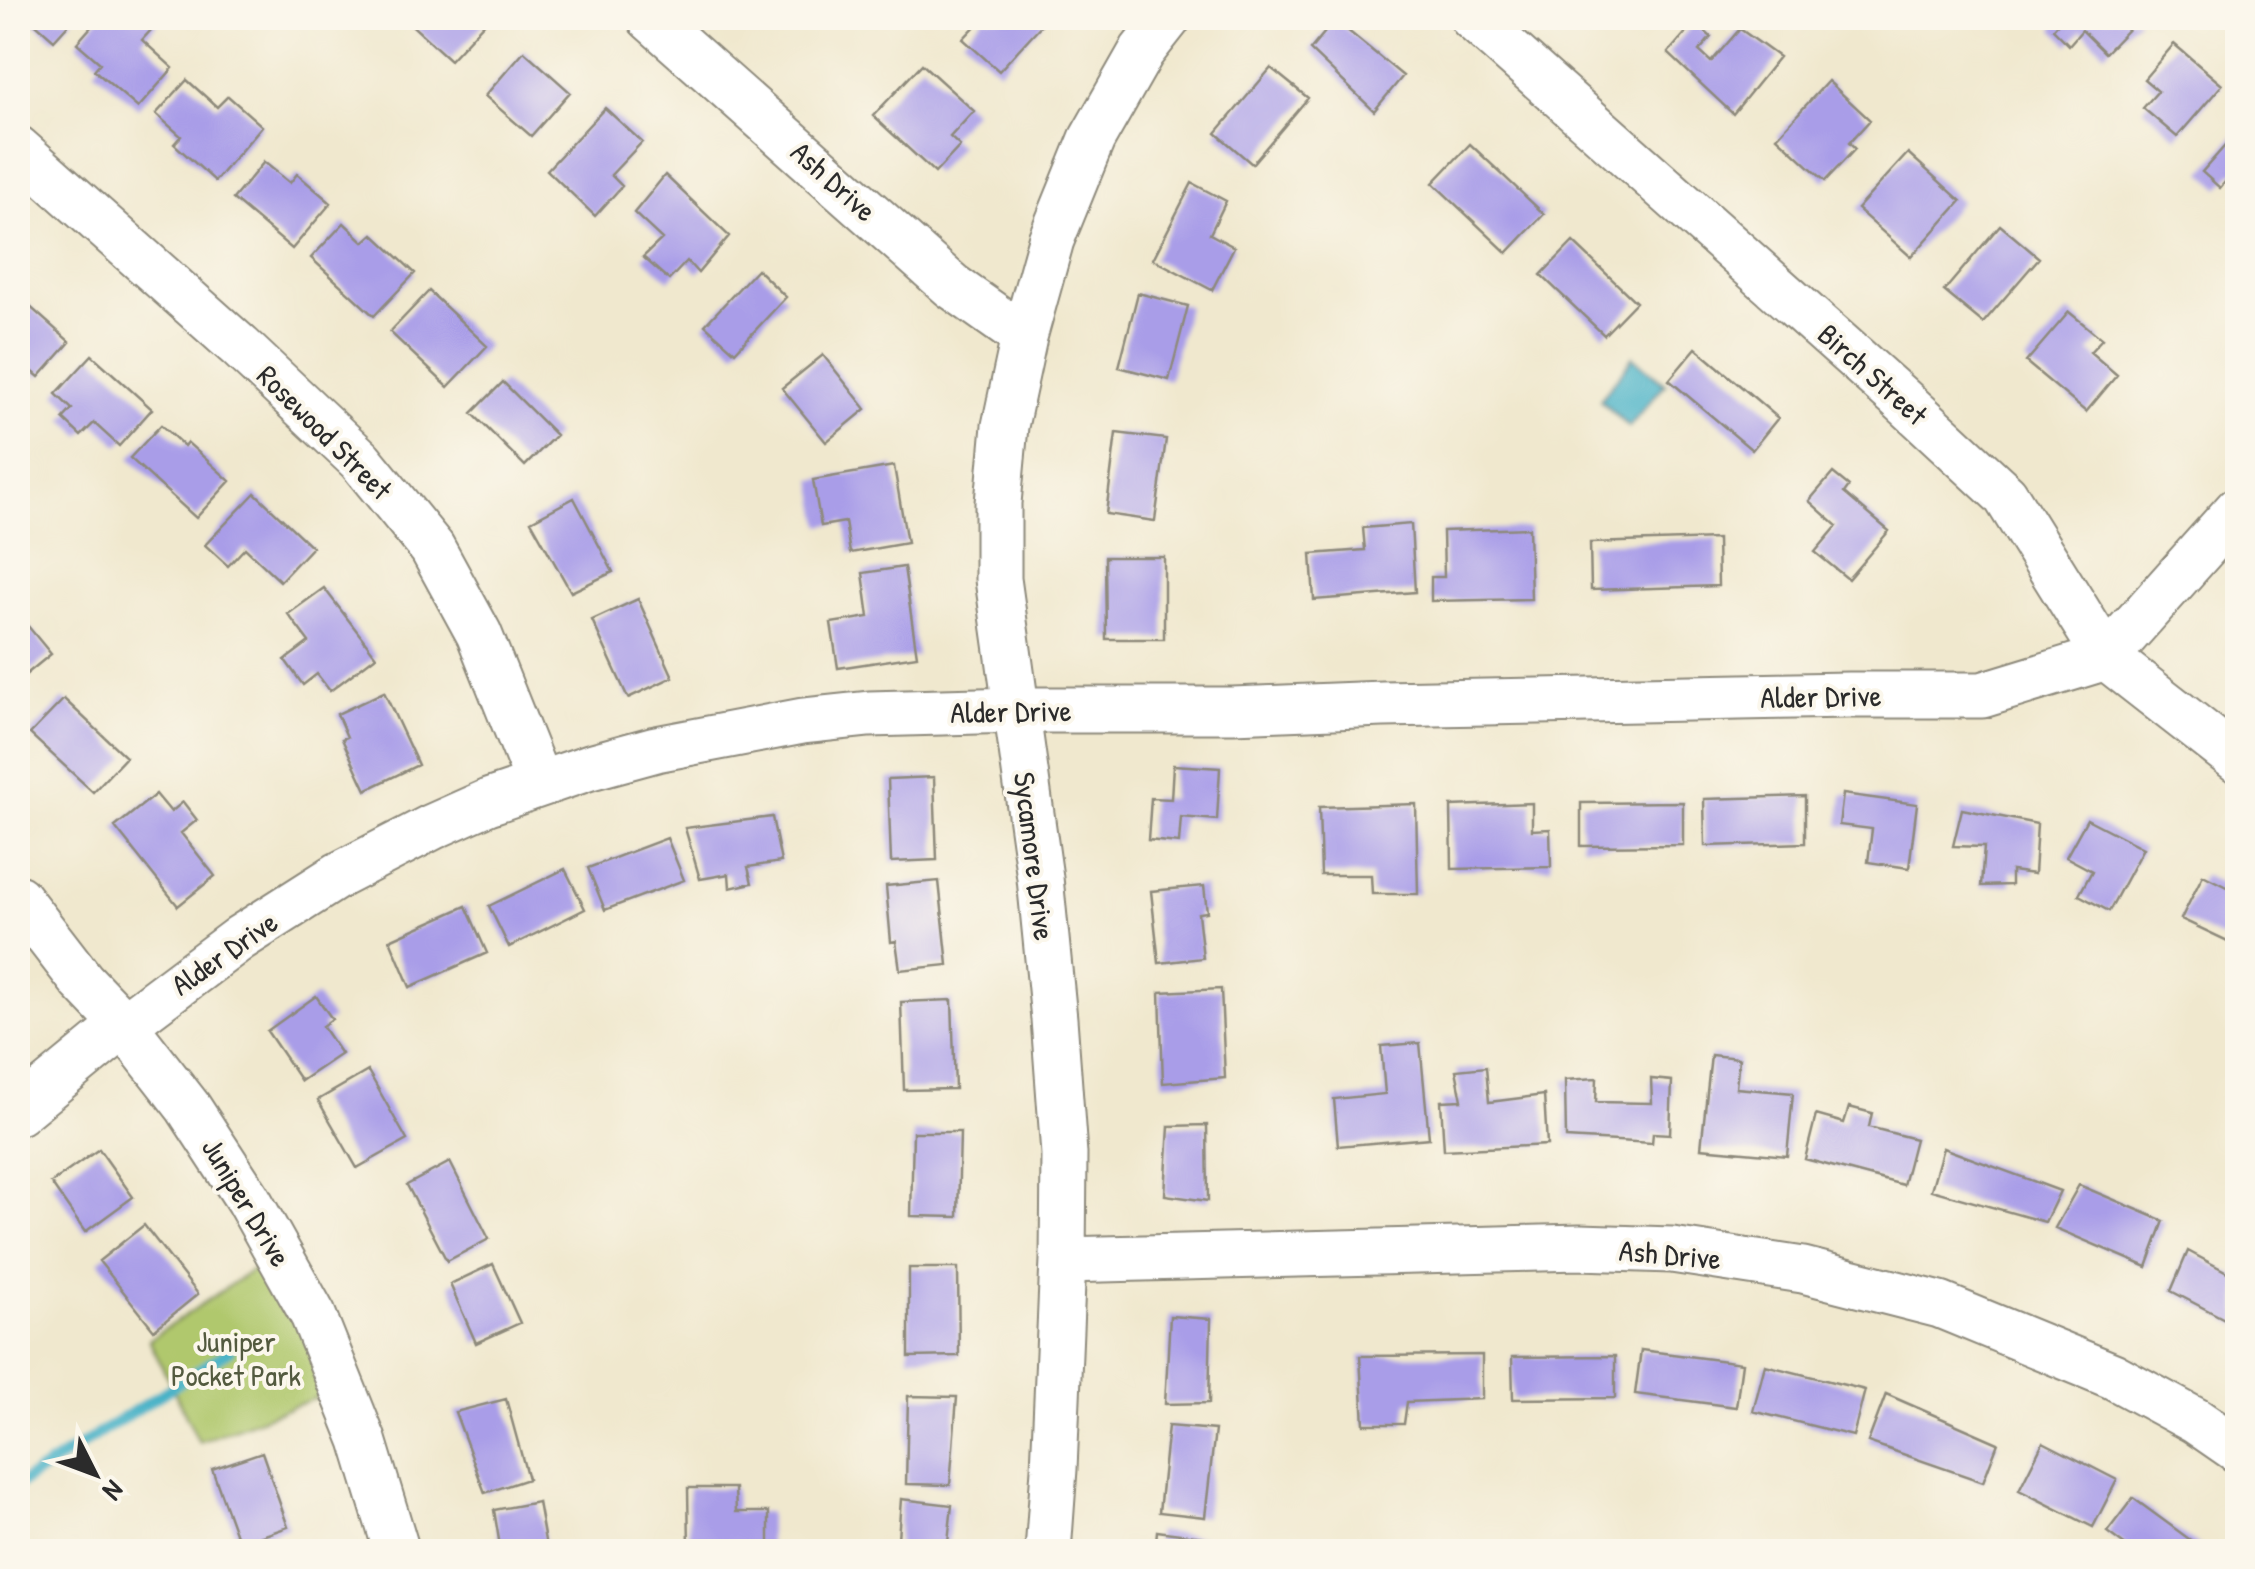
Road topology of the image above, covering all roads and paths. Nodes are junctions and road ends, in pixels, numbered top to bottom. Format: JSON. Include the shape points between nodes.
{"nodes":[{"id":1,"x":650,"y":18,"type":"edge"},
{"id":2,"x":1168,"y":18,"type":"edge"},
{"id":3,"x":1473,"y":18,"type":"edge"},
{"id":4,"x":18,"y":149,"type":"edge"},
{"id":5,"x":1024,"y":337,"type":"junction"},
{"id":6,"x":2238,"y":509,"type":"edge"},
{"id":7,"x":2106,"y":656,"type":"junction"},
{"id":8,"x":1015,"y":710,"type":"junction"},
{"id":9,"x":2238,"y":760,"type":"edge"},
{"id":10,"x":539,"y":784,"type":"junction"},
{"id":11,"x":18,"y":898,"type":"edge"},
{"id":12,"x":124,"y":1025,"type":"junction"},
{"id":13,"x":18,"y":1112,"type":"edge"},
{"id":14,"x":1064,"y":1260,"type":"junction"},
{"id":15,"x":2238,"y":1450,"type":"edge"},
{"id":16,"x":397,"y":1552,"type":"edge"},
{"id":17,"x":1048,"y":1552,"type":"edge"}],
"edges":[{"from":1,"to":5,"type":"street","name":"Ash Drive","via":[[952,286]]},
{"from":2,"to":5,"type":"street","name":"Sycamore Drive","via":[[1092,139],[1050,240]]},
{"from":3,"to":7,"type":"street","name":"Birch Street","via":[[2006,495]]},
{"from":4,"to":10,"type":"street","name":"Rosewood Street","via":[[360,460],[432,548],[479,634]]},
{"from":5,"to":8,"type":"street","name":"Sycamore Drive","via":[[998,503],[998,578]]},
{"from":6,"to":7,"type":"street"},
{"from":7,"to":8,"type":"street","name":"Alder Drive","via":[[1982,695]]},
{"from":7,"to":9,"type":"street","name":"Birch Street"},
{"from":8,"to":10,"type":"street","name":"Alder Drive","via":[[803,721],[656,749]]},
{"from":8,"to":14,"type":"street","name":"Sycamore Drive","via":[[1054,1020]]},
{"from":10,"to":12,"type":"street","name":"Alder Drive","via":[[432,827],[339,875]]},
{"from":11,"to":12,"type":"street","name":"Juniper Drive"},
{"from":12,"to":13,"type":"street","name":"Alder Drive"},
{"from":12,"to":16,"type":"street","name":"Juniper Drive","via":[[238,1183],[313,1316],[364,1440]]},
{"from":14,"to":15,"type":"street","name":"Ash Drive","via":[[1580,1246],[1672,1250],[1803,1270],[1940,1305],[2112,1376]]},
{"from":14,"to":17,"type":"street","name":"Sycamore Drive"}]}
